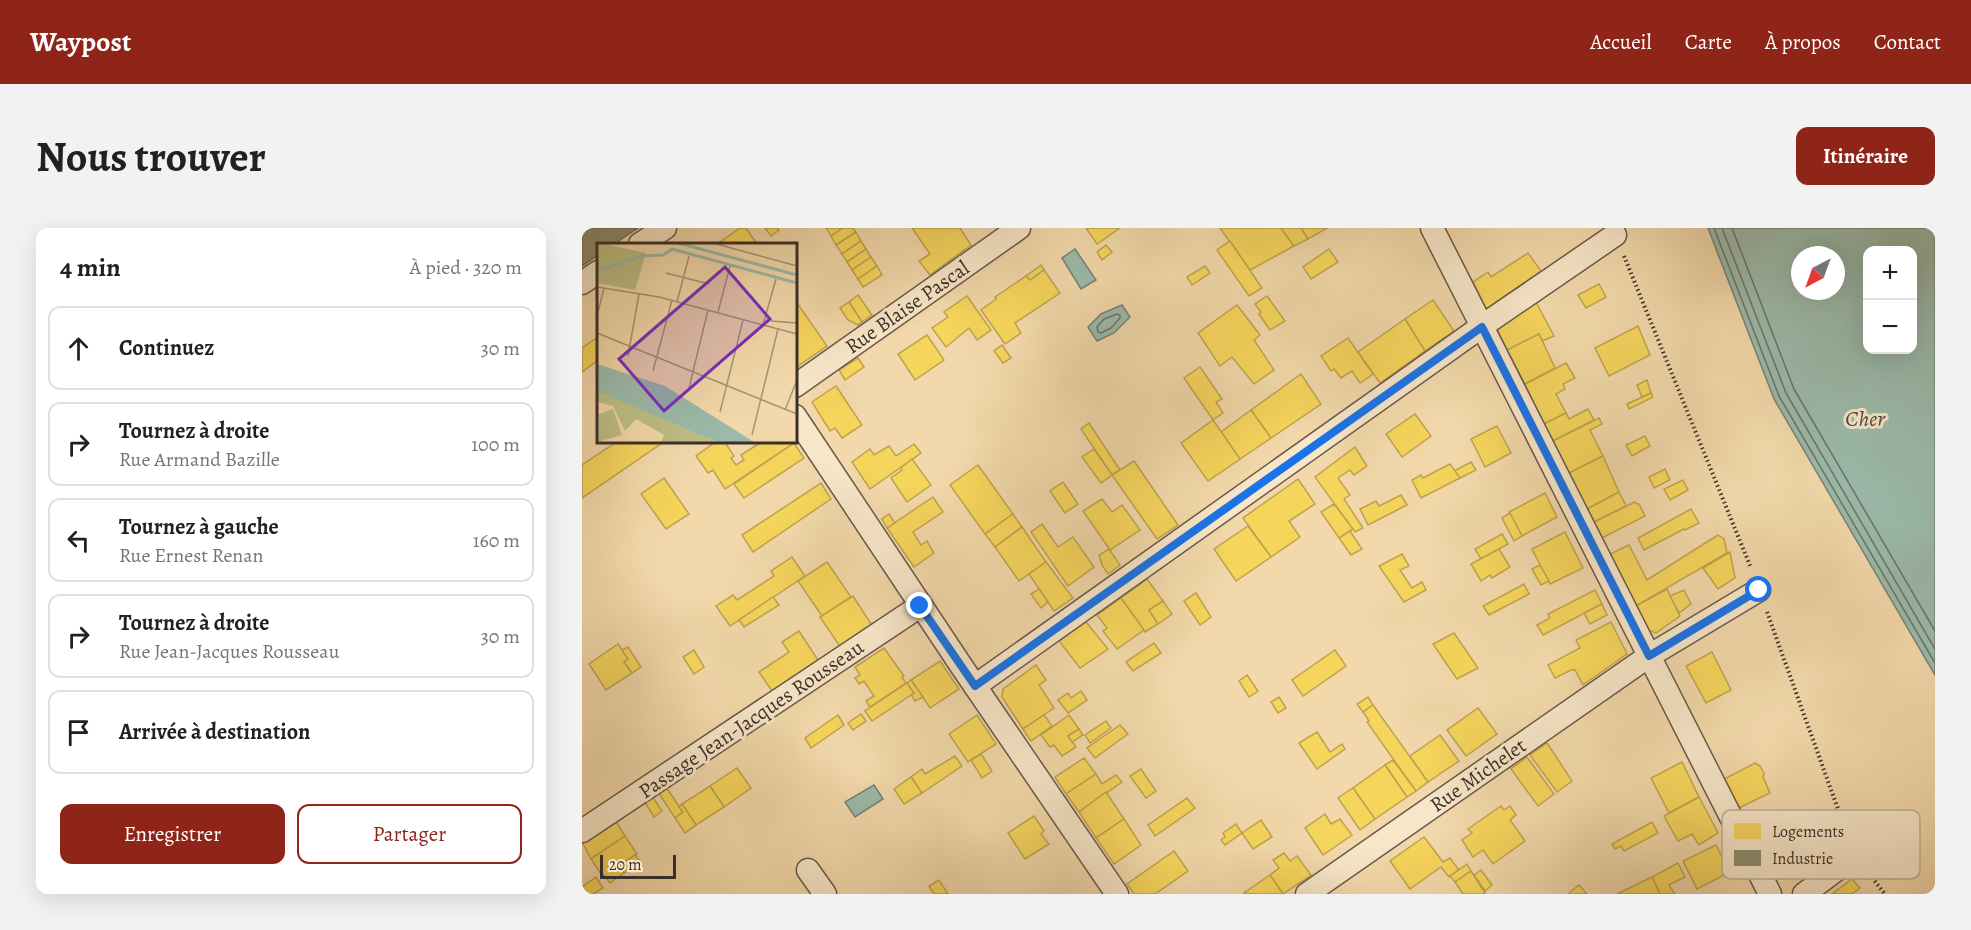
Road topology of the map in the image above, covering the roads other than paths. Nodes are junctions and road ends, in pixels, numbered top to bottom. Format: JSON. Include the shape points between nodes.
{"nodes":[{"id":1,"x":665,"y":228,"type":"edge"},
{"id":2,"x":1019,"y":228,"type":"edge"},
{"id":3,"x":1432,"y":228,"type":"edge"},
{"id":4,"x":1615,"y":235,"type":"road end"},
{"id":5,"x":642,"y":243,"type":"edge"},
{"id":6,"x":676,"y":243,"type":"edge"},
{"id":7,"x":597,"y":273,"type":"edge"},
{"id":8,"x":582,"y":284,"type":"edge"},
{"id":9,"x":1482,"y":327,"type":"junction"},
{"id":10,"x":796,"y":385,"type":"edge"},
{"id":11,"x":796,"y":418,"type":"edge"},
{"id":12,"x":1759,"y":590,"type":"road end"},
{"id":13,"x":920,"y":606,"type":"junction"},
{"id":14,"x":1649,"y":656,"type":"junction"},
{"id":15,"x":975,"y":686,"type":"junction"},
{"id":16,"x":1727,"y":810,"type":"edge"},
{"id":17,"x":582,"y":831,"type":"edge"},
{"id":18,"x":808,"y":870,"type":"dead end"},
{"id":19,"x":1762,"y":879,"type":"edge"},
{"id":20,"x":1824,"y":879,"type":"edge"},
{"id":21,"x":825,"y":894,"type":"edge"},
{"id":22,"x":1117,"y":894,"type":"edge"},
{"id":23,"x":1307,"y":894,"type":"edge"},
{"id":24,"x":1770,"y":894,"type":"edge"},
{"id":25,"x":1804,"y":894,"type":"edge"}],
"edges":[{"from":1,"to":5,"type":"street"},
{"from":1,"to":6,"type":"street"},
{"from":2,"to":10,"type":"street","name":"Rue Blaise Pascal"},
{"from":3,"to":9,"type":"street"},
{"from":4,"to":9,"type":"street"},
{"from":7,"to":8,"type":"street"},
{"from":9,"to":14,"type":"street"},
{"from":9,"to":15,"type":"street"},
{"from":11,"to":13,"type":"street"},
{"from":12,"to":14,"type":"street","name":"Rue Michelet"},
{"from":13,"to":15,"type":"street"},
{"from":13,"to":17,"type":"street","name":"Passage Jean-Jacques Rousseau"},
{"from":14,"to":16,"type":"street"},
{"from":14,"to":23,"type":"street","name":"Rue Michelet"},
{"from":15,"to":22,"type":"street"},
{"from":18,"to":21,"type":"street"},
{"from":19,"to":24,"type":"street"},
{"from":20,"to":25,"type":"street"}]}
